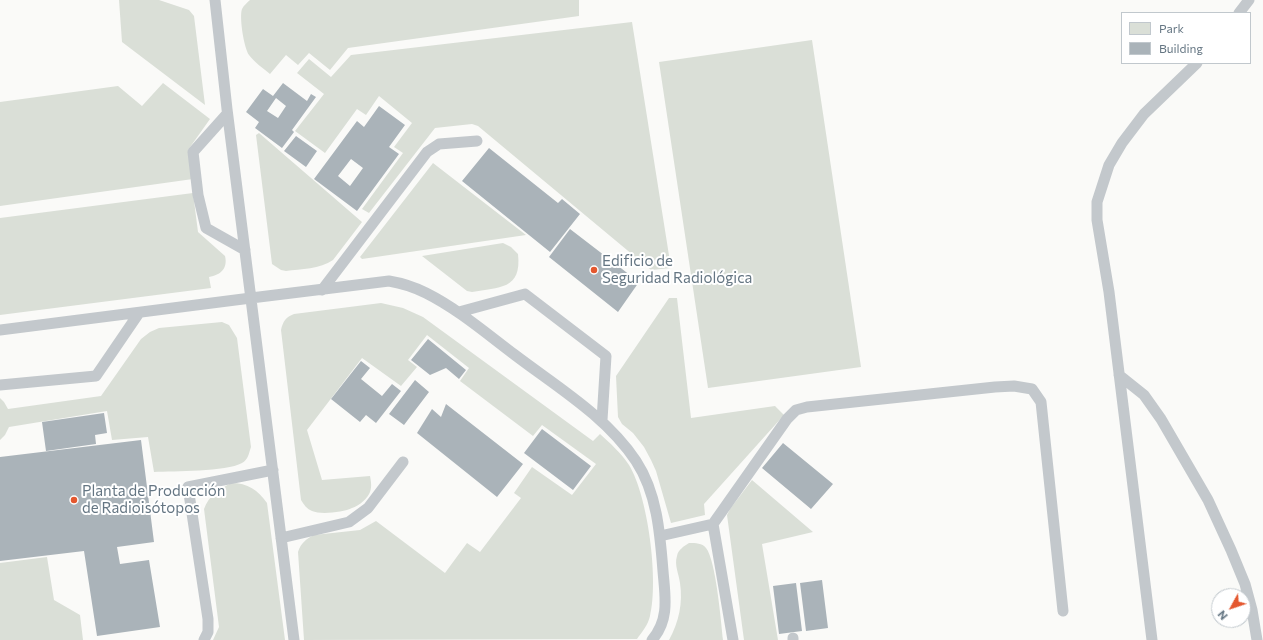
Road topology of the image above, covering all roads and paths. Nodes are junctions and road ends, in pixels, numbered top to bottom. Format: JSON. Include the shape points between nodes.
{"nodes":[{"id":1,"x":215,"y":0,"type":"edge"},
{"id":2,"x":1249,"y":0,"type":"edge"},
{"id":3,"x":1240,"y":12,"type":"edge"},
{"id":4,"x":1197,"y":64,"type":"edge"},
{"id":5,"x":227,"y":114,"type":"junction"},
{"id":6,"x":477,"y":141,"type":"dead end"},
{"id":7,"x":245,"y":250,"type":"junction"},
{"id":8,"x":322,"y":290,"type":"junction"},
{"id":9,"x":251,"y":298,"type":"junction"},
{"id":10,"x":459,"y":312,"type":"junction"},
{"id":11,"x":139,"y":313,"type":"junction"},
{"id":12,"x":0,"y":330,"type":"edge"},
{"id":13,"x":1119,"y":375,"type":"junction"},
{"id":14,"x":0,"y":385,"type":"edge"},
{"id":15,"x":602,"y":420,"type":"junction"},
{"id":16,"x":403,"y":462,"type":"dead end"},
{"id":17,"x":272,"y":470,"type":"junction"},
{"id":18,"x":713,"y":524,"type":"junction"},
{"id":19,"x":660,"y":536,"type":"junction"},
{"id":20,"x":281,"y":538,"type":"junction"},
{"id":21,"x":1063,"y":611,"type":"dead end"},
{"id":22,"x":204,"y":640,"type":"edge"},
{"id":23,"x":294,"y":640,"type":"edge"},
{"id":24,"x":652,"y":640,"type":"edge"},
{"id":25,"x":733,"y":640,"type":"edge"},
{"id":26,"x":1152,"y":640,"type":"edge"},
{"id":27,"x":1257,"y":640,"type":"edge"}],
"edges":[{"from":1,"to":5,"type":"lane"},
{"from":2,"to":3,"type":"lane"},
{"from":4,"to":13,"type":"lane","via":[[1144,114],[1122,143],[1109,165],[1097,202],[1097,220]]},
{"from":5,"to":7,"type":"lane"},
{"from":5,"to":7,"type":"lane","via":[[193,152],[198,195],[206,228]]},
{"from":6,"to":8,"type":"lane","via":[[438,144],[427,152]]},
{"from":7,"to":9,"type":"lane"},
{"from":8,"to":9,"type":"lane"},
{"from":8,"to":10,"type":"lane","via":[[389,281],[426,292]]},
{"from":9,"to":11,"type":"lane"},
{"from":9,"to":17,"type":"lane"},
{"from":10,"to":15,"type":"lane"},
{"from":10,"to":15,"type":"lane","via":[[525,294],[532,299],[606,356]]},
{"from":11,"to":12,"type":"lane"},
{"from":11,"to":14,"type":"lane","via":[[96,376]]},
{"from":13,"to":26,"type":"lane"},
{"from":13,"to":27,"type":"lane","via":[[1144,395],[1161,419],[1208,500],[1245,584]]},
{"from":15,"to":19,"type":"lane","via":[[636,461],[648,483]]},
{"from":16,"to":20,"type":"lane","via":[[368,508],[349,522]]},
{"from":17,"to":20,"type":"lane"},
{"from":17,"to":22,"type":"lane","via":[[188,488],[208,619],[208,632]]},
{"from":18,"to":19,"type":"lane"},
{"from":18,"to":21,"type":"lane","via":[[787,419],[798,409],[995,387],[1014,386],[1032,389],[1041,402]]},
{"from":18,"to":25,"type":"lane"},
{"from":19,"to":24,"type":"lane","via":[[665,614],[660,629]]},
{"from":20,"to":23,"type":"lane"}]}
